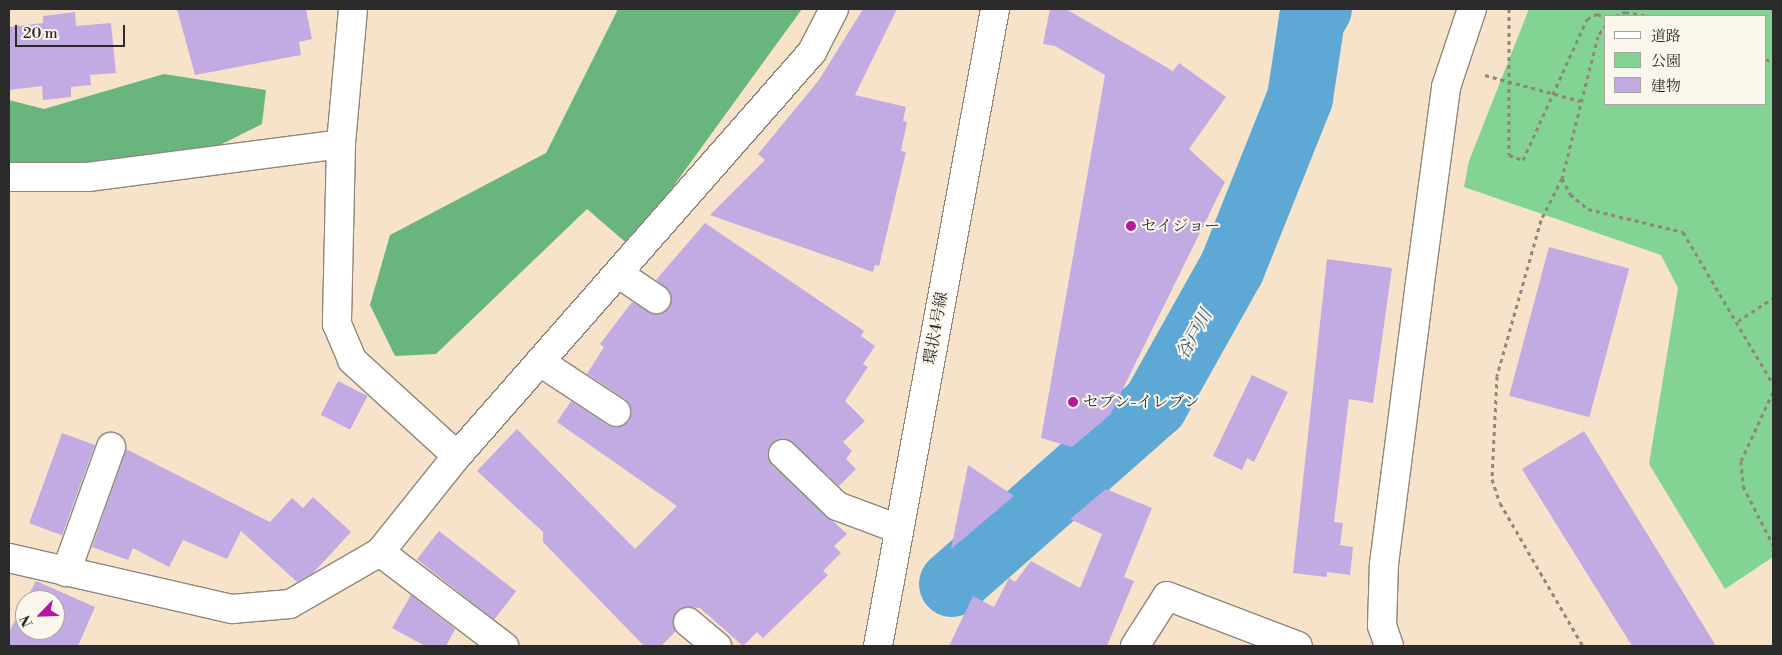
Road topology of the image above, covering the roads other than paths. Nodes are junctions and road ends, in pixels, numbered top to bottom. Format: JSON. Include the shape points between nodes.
{"nodes":[{"id":1,"x":353,"y":9,"type":"edge"},
{"id":2,"x":834,"y":9,"type":"edge"},
{"id":3,"x":995,"y":9,"type":"edge"},
{"id":4,"x":1472,"y":9,"type":"edge"},
{"id":5,"x":342,"y":144,"type":"junction"},
{"id":6,"x":9,"y":177,"type":"edge"},
{"id":7,"x":619,"y":274,"type":"junction"},
{"id":8,"x":656,"y":299,"type":"dead end"},
{"id":9,"x":540,"y":362,"type":"junction"},
{"id":10,"x":616,"y":412,"type":"dead end"},
{"id":11,"x":111,"y":447,"type":"dead end"},
{"id":12,"x":783,"y":454,"type":"dead end"},
{"id":13,"x":457,"y":456,"type":"junction"},
{"id":14,"x":900,"y":528,"type":"junction"},
{"id":15,"x":380,"y":552,"type":"junction"},
{"id":16,"x":9,"y":558,"type":"edge"},
{"id":17,"x":66,"y":572,"type":"junction"},
{"id":18,"x":688,"y":622,"type":"dead end"},
{"id":19,"x":713,"y":645,"type":"edge"},
{"id":20,"x":504,"y":646,"type":"edge"},
{"id":21,"x":878,"y":646,"type":"edge"},
{"id":22,"x":1135,"y":646,"type":"edge"},
{"id":23,"x":1298,"y":646,"type":"edge"},
{"id":24,"x":1390,"y":646,"type":"edge"}],
"edges":[{"from":1,"to":5,"type":"street"},
{"from":2,"to":7,"type":"street","via":[[812,52]]},
{"from":3,"to":14,"type":"street","name":"環状4号線"},
{"from":4,"to":24,"type":"street","via":[[1446,87],[1384,564],[1382,626]]},
{"from":5,"to":6,"type":"street","via":[[88,177]]},
{"from":5,"to":13,"type":"street","via":[[337,324],[352,360]]},
{"from":7,"to":8,"type":"street"},
{"from":7,"to":9,"type":"street"},
{"from":9,"to":10,"type":"street"},
{"from":9,"to":13,"type":"street"},
{"from":11,"to":17,"type":"street"},
{"from":12,"to":14,"type":"street","via":[[837,506]]},
{"from":13,"to":15,"type":"street"},
{"from":14,"to":21,"type":"street","name":"環状4号線"},
{"from":15,"to":17,"type":"street","via":[[290,604],[232,609]]},
{"from":15,"to":20,"type":"street"},
{"from":16,"to":17,"type":"street"},
{"from":18,"to":19,"type":"street"},
{"from":22,"to":23,"type":"street","via":[[1167,596]]}]}
